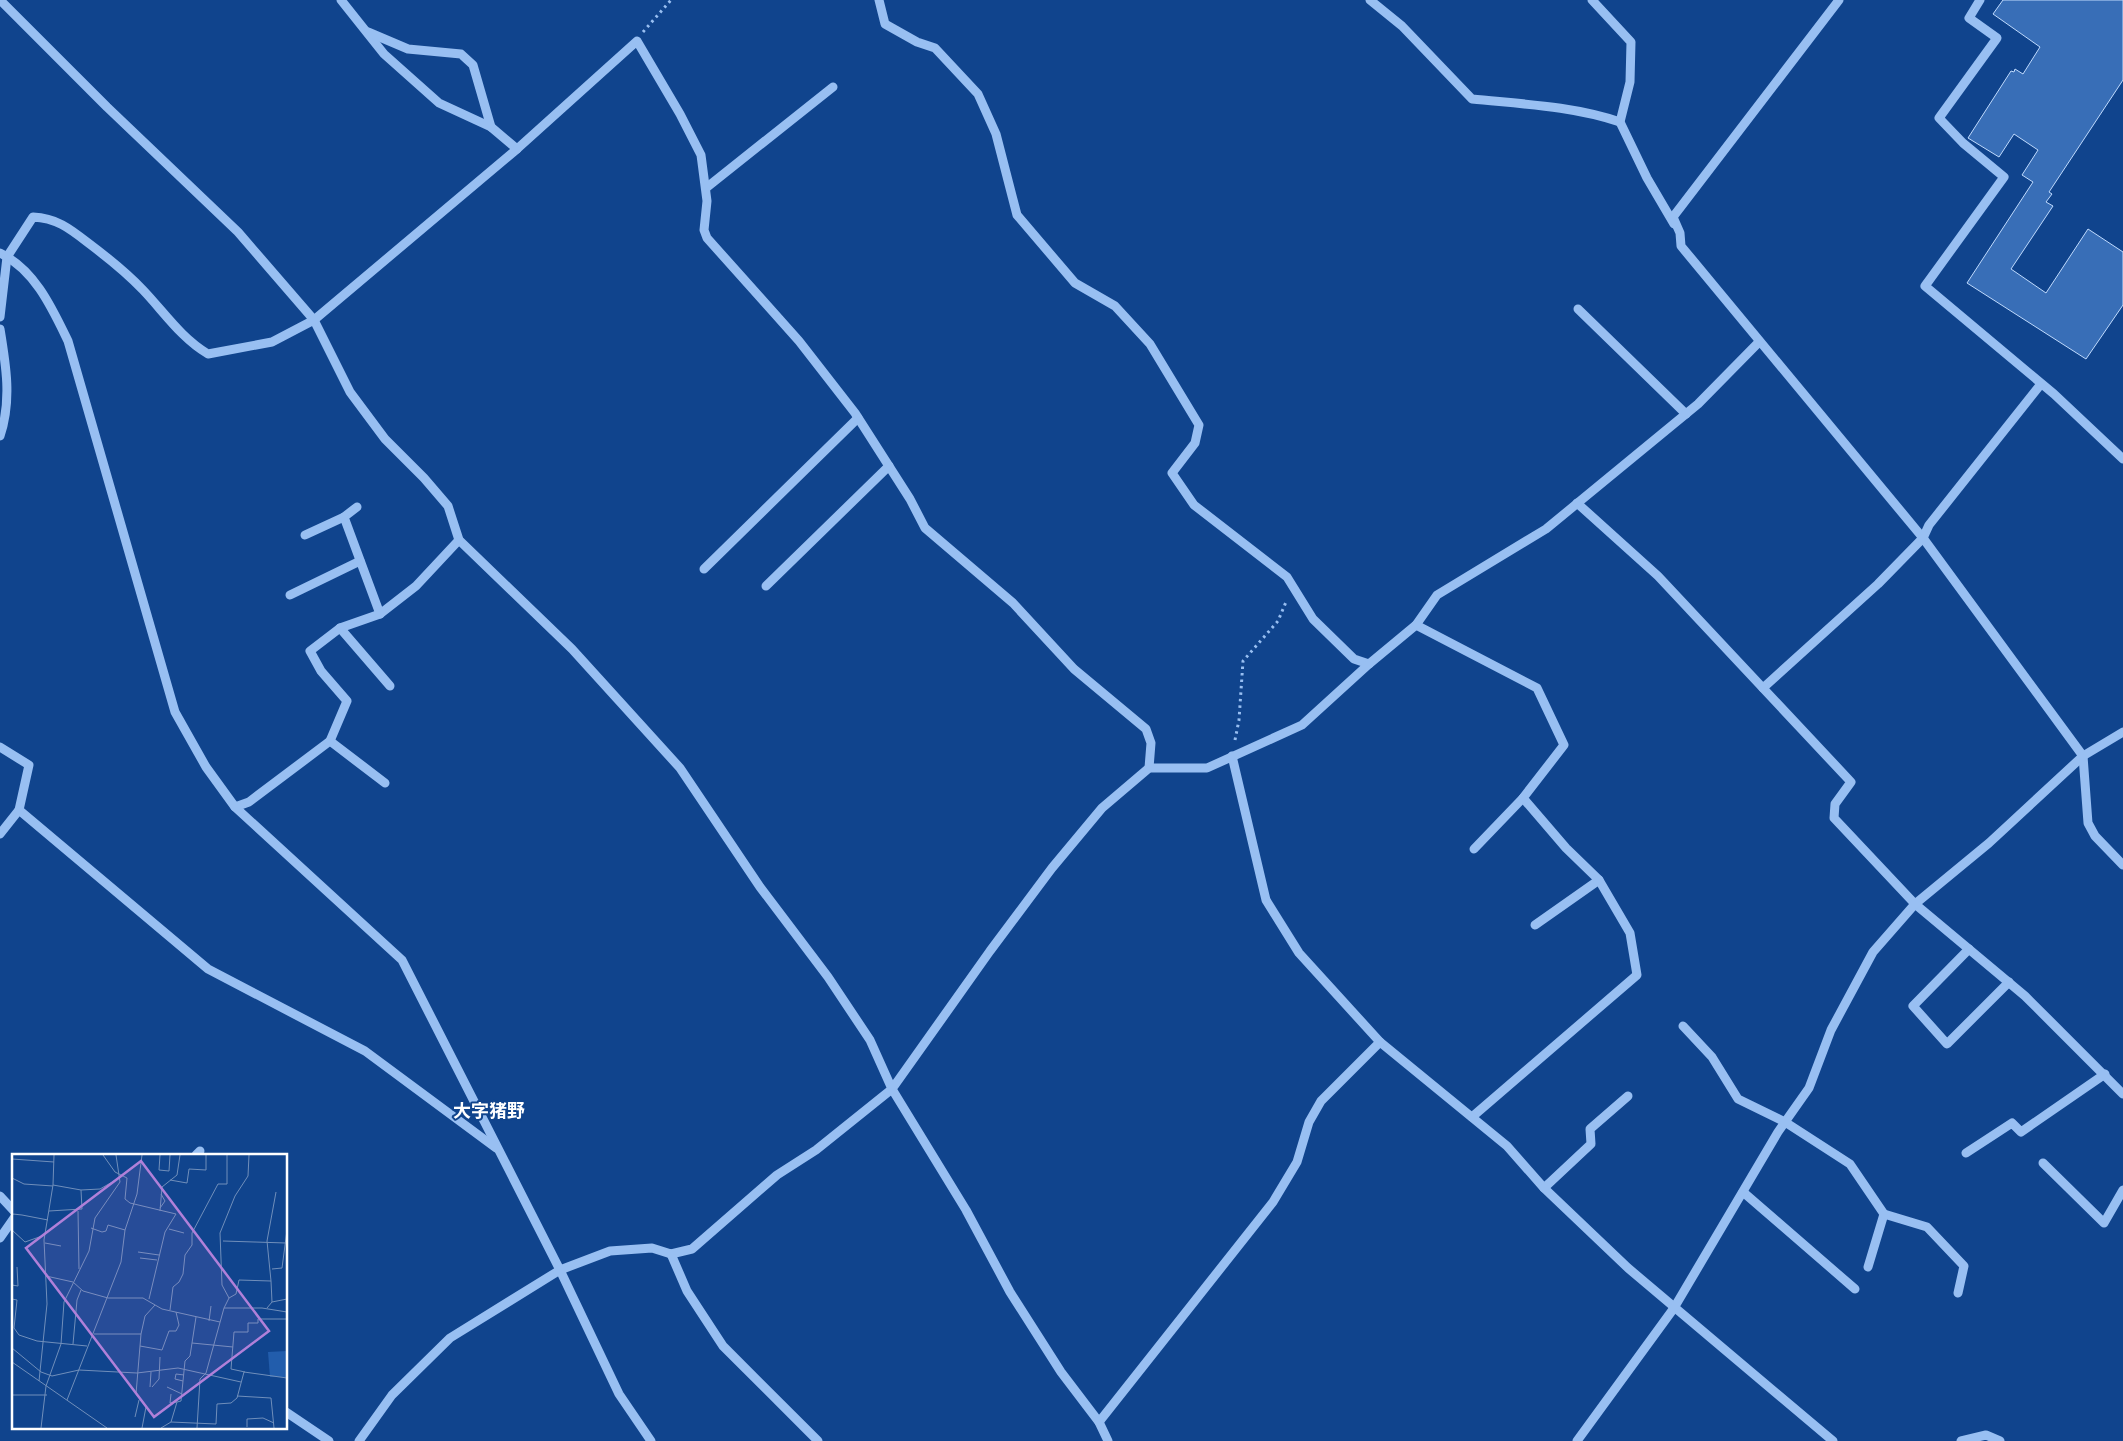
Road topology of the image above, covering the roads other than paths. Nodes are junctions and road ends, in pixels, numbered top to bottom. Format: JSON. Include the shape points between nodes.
{"nodes":[{"id":1,"x":0,"y":0,"type":"edge"},
{"id":2,"x":341,"y":0,"type":"edge"},
{"id":3,"x":879,"y":0,"type":"edge"},
{"id":4,"x":1370,"y":0,"type":"edge"},
{"id":5,"x":1592,"y":0,"type":"edge"},
{"id":6,"x":1839,"y":0,"type":"edge"},
{"id":7,"x":1980,"y":0,"type":"edge"},
{"id":8,"x":366,"y":32,"type":"junction"},
{"id":9,"x":833,"y":87,"type":"dead end"},
{"id":10,"x":1620,"y":122,"type":"junction"},
{"id":11,"x":491,"y":127,"type":"junction"},
{"id":12,"x":517,"y":149,"type":"junction"},
{"id":13,"x":706,"y":188,"type":"junction"},
{"id":14,"x":1680,"y":233,"type":"junction"},
{"id":15,"x":2,"y":256,"type":"edge"},
{"id":16,"x":1578,"y":309,"type":"dead end"},
{"id":17,"x":0,"y":318,"type":"edge"},
{"id":18,"x":314,"y":320,"type":"junction"},
{"id":19,"x":0,"y":329,"type":"edge"},
{"id":20,"x":1759,"y":342,"type":"junction"},
{"id":21,"x":2041,"y":384,"type":"junction"},
{"id":22,"x":1686,"y":414,"type":"junction"},
{"id":23,"x":858,"y":418,"type":"junction"},
{"id":24,"x":0,"y":436,"type":"edge"},
{"id":25,"x":2123,"y":459,"type":"edge"},
{"id":26,"x":889,"y":466,"type":"junction"},
{"id":27,"x":1577,"y":503,"type":"junction"},
{"id":28,"x":357,"y":507,"type":"dead end"},
{"id":29,"x":344,"y":517,"type":"junction"},
{"id":30,"x":306,"y":535,"type":"dead end"},
{"id":31,"x":1923,"y":538,"type":"junction"},
{"id":32,"x":459,"y":540,"type":"junction"},
{"id":33,"x":360,"y":561,"type":"junction"},
{"id":34,"x":704,"y":569,"type":"dead end"},
{"id":35,"x":766,"y":586,"type":"dead end"},
{"id":36,"x":290,"y":595,"type":"dead end"},
{"id":37,"x":380,"y":614,"type":"junction"},
{"id":38,"x":1416,"y":625,"type":"junction"},
{"id":39,"x":340,"y":628,"type":"junction"},
{"id":40,"x":1369,"y":664,"type":"junction"},
{"id":41,"x":390,"y":686,"type":"dead end"},
{"id":42,"x":1763,"y":688,"type":"junction"},
{"id":43,"x":2123,"y":732,"type":"edge"},
{"id":44,"x":330,"y":741,"type":"junction"},
{"id":45,"x":0,"y":747,"type":"edge"},
{"id":46,"x":1232,"y":756,"type":"junction"},
{"id":47,"x":2083,"y":756,"type":"junction"},
{"id":48,"x":1149,"y":768,"type":"junction"},
{"id":49,"x":385,"y":784,"type":"dead end"},
{"id":50,"x":1523,"y":798,"type":"junction"},
{"id":51,"x":235,"y":807,"type":"junction"},
{"id":52,"x":19,"y":810,"type":"junction"},
{"id":53,"x":0,"y":834,"type":"edge"},
{"id":54,"x":1474,"y":849,"type":"dead end"},
{"id":55,"x":2123,"y":865,"type":"edge"},
{"id":56,"x":1599,"y":880,"type":"junction"},
{"id":57,"x":1915,"y":904,"type":"junction"},
{"id":58,"x":1535,"y":925,"type":"dead end"},
{"id":59,"x":1969,"y":949,"type":"junction"},
{"id":60,"x":2009,"y":982,"type":"junction"},
{"id":61,"x":1683,"y":1026,"type":"dead end"},
{"id":62,"x":1380,"y":1042,"type":"junction"},
{"id":63,"x":2104,"y":1074,"type":"junction"},
{"id":64,"x":892,"y":1089,"type":"junction"},
{"id":65,"x":2123,"y":1094,"type":"edge"},
{"id":66,"x":1628,"y":1096,"type":"dead end"},
{"id":67,"x":1472,"y":1117,"type":"junction"},
{"id":68,"x":1785,"y":1122,"type":"junction"},
{"id":69,"x":498,"y":1150,"type":"junction"},
{"id":70,"x":1966,"y":1153,"type":"dead end"},
{"id":71,"x":2043,"y":1163,"type":"dead end"},
{"id":72,"x":1544,"y":1188,"type":"junction"},
{"id":73,"x":2123,"y":1190,"type":"edge"},
{"id":74,"x":1743,"y":1192,"type":"junction"},
{"id":75,"x":0,"y":1196,"type":"edge"},
{"id":76,"x":12,"y":1209,"type":"edge"},
{"id":77,"x":1884,"y":1214,"type":"junction"},
{"id":78,"x":12,"y":1221,"type":"edge"},
{"id":79,"x":0,"y":1238,"type":"edge"},
{"id":80,"x":671,"y":1254,"type":"junction"},
{"id":81,"x":1868,"y":1267,"type":"dead end"},
{"id":82,"x":560,"y":1270,"type":"junction"},
{"id":83,"x":1855,"y":1289,"type":"dead end"},
{"id":84,"x":1958,"y":1293,"type":"dead end"},
{"id":85,"x":1674,"y":1308,"type":"junction"},
{"id":86,"x":288,"y":1413,"type":"edge"},
{"id":87,"x":1099,"y":1422,"type":"junction"},
{"id":88,"x":329,"y":1441,"type":"edge"},
{"id":89,"x":359,"y":1441,"type":"edge"},
{"id":90,"x":651,"y":1441,"type":"edge"},
{"id":91,"x":818,"y":1441,"type":"edge"},
{"id":92,"x":1108,"y":1441,"type":"edge"},
{"id":93,"x":1578,"y":1441,"type":"edge"},
{"id":94,"x":1833,"y":1441,"type":"edge"},
{"id":95,"x":1961,"y":1441,"type":"edge"},
{"id":96,"x":2000,"y":1441,"type":"edge"}],
"edges":[{"from":1,"to":18,"type":"street","via":[[238,232]]},
{"from":2,"to":8,"type":"street"},
{"from":3,"to":40,"type":"street","via":[[886,24],[917,42],[935,48],[978,94],[996,134],[1017,215],[1075,284],[1115,306],[1150,344],[1199,425],[1195,443],[1172,473],[1194,505],[1287,577],[1313,618],[1354,659]]},
{"from":4,"to":10,"type":"street","via":[[1402,26],[1472,99],[1544,106],[1604,116]]},
{"from":5,"to":10,"type":"street","via":[[1631,42],[1630,82]]},
{"from":6,"to":14,"type":"street","via":[[1673,217]]},
{"from":7,"to":21,"type":"street","via":[[1969,18],[1996,38],[1939,118],[2004,177],[1926,286]]},
{"from":8,"to":11,"type":"street","via":[[384,54],[440,103]]},
{"from":8,"to":11,"type":"street","via":[[408,48],[461,54],[473,66]]},
{"from":9,"to":13,"type":"street"},
{"from":10,"to":14,"type":"street","via":[[1647,178]]},
{"from":11,"to":12,"type":"street"},
{"from":12,"to":13,"type":"street","via":[[637,41],[701,155]]},
{"from":12,"to":18,"type":"street"},
{"from":13,"to":23,"type":"street","via":[[704,230],[707,238],[799,341]]},
{"from":14,"to":20,"type":"street","via":[[1681,246]]},
{"from":15,"to":17,"type":"street"},
{"from":15,"to":18,"type":"street","via":[[33,217],[50,218],[114,262],[192,344],[208,354],[272,342]]},
{"from":15,"to":51,"type":"street","via":[[43,290],[68,341],[175,712],[206,767]]},
{"from":16,"to":22,"type":"street"},
{"from":18,"to":32,"type":"street","via":[[350,392],[385,439],[448,506]]},
{"from":19,"to":24,"type":"street","via":[[6,361],[7,399],[6,419]]},
{"from":20,"to":22,"type":"street"},
{"from":20,"to":31,"type":"street"},
{"from":21,"to":25,"type":"street"},
{"from":21,"to":31,"type":"street","via":[[1928,525]]},
{"from":22,"to":27,"type":"street"},
{"from":23,"to":26,"type":"street"},
{"from":23,"to":34,"type":"street"},
{"from":26,"to":35,"type":"street"},
{"from":26,"to":48,"type":"street","via":[[925,528],[1013,603],[1074,669],[1146,729],[1151,743]]},
{"from":27,"to":38,"type":"street","via":[[1546,528],[1437,595]]},
{"from":27,"to":42,"type":"street","via":[[1658,576]]},
{"from":28,"to":29,"type":"street"},
{"from":29,"to":30,"type":"street"},
{"from":29,"to":33,"type":"street"},
{"from":31,"to":42,"type":"street","via":[[1878,584]]},
{"from":31,"to":47,"type":"street"},
{"from":32,"to":37,"type":"street","via":[[416,586]]},
{"from":32,"to":64,"type":"street","via":[[572,648],[680,768],[760,887],[833,984],[870,1040]]},
{"from":33,"to":36,"type":"street"},
{"from":33,"to":37,"type":"street"},
{"from":37,"to":39,"type":"street"},
{"from":38,"to":40,"type":"street"},
{"from":38,"to":50,"type":"street","via":[[1537,688],[1564,745]]},
{"from":39,"to":41,"type":"street"},
{"from":39,"to":44,"type":"street","via":[[310,652],[321,671],[347,701]]},
{"from":40,"to":46,"type":"street","via":[[1302,725]]},
{"from":42,"to":57,"type":"street","via":[[1851,782],[1835,804],[1834,818]]},
{"from":43,"to":47,"type":"street"},
{"from":44,"to":49,"type":"street"},
{"from":44,"to":51,"type":"street","via":[[248,802]]},
{"from":45,"to":52,"type":"street","via":[[29,765]]},
{"from":46,"to":48,"type":"street","via":[[1207,768]]},
{"from":46,"to":62,"type":"street","via":[[1266,900],[1299,953]]},
{"from":47,"to":55,"type":"street","via":[[2088,823],[2094,836]]},
{"from":47,"to":57,"type":"street","via":[[1989,844]]},
{"from":48,"to":64,"type":"street","via":[[1102,808],[1052,868]]},
{"from":50,"to":54,"type":"street"},
{"from":50,"to":56,"type":"street"},
{"from":51,"to":69,"type":"street","via":[[402,960]]},
{"from":52,"to":53,"type":"street"},
{"from":52,"to":69,"type":"street","via":[[208,970],[365,1051]]},
{"from":56,"to":58,"type":"street"},
{"from":56,"to":67,"type":"street","via":[[1630,933],[1637,975]]},
{"from":57,"to":59,"type":"street"},
{"from":57,"to":68,"type":"street","via":[[1873,952],[1831,1030],[1809,1088]]},
{"from":59,"to":60,"type":"street"},
{"from":59,"to":60,"type":"street","via":[[1913,1006],[1946,1044]]},
{"from":60,"to":63,"type":"street"},
{"from":61,"to":68,"type":"street","via":[[1712,1057],[1738,1099]]},
{"from":62,"to":67,"type":"street"},
{"from":62,"to":87,"type":"street","via":[[1322,1101],[1309,1122],[1297,1162],[1273,1202]]},
{"from":63,"to":65,"type":"street"},
{"from":63,"to":70,"type":"street","via":[[2021,1132],[2012,1123]]},
{"from":64,"to":80,"type":"street","via":[[816,1150],[777,1175],[692,1249]]},
{"from":64,"to":87,"type":"street","via":[[966,1210],[1010,1292],[1061,1372]]},
{"from":66,"to":72,"type":"street","via":[[1590,1129],[1591,1144]]},
{"from":67,"to":72,"type":"street","via":[[1506,1146]]},
{"from":68,"to":74,"type":"street"},
{"from":68,"to":77,"type":"street","via":[[1850,1164]]},
{"from":69,"to":82,"type":"street"},
{"from":71,"to":73,"type":"street","via":[[2104,1223]]},
{"from":72,"to":85,"type":"street"},
{"from":74,"to":83,"type":"street"},
{"from":74,"to":85,"type":"street"},
{"from":75,"to":76,"type":"street"},
{"from":77,"to":81,"type":"street"},
{"from":77,"to":84,"type":"street","via":[[1927,1227],[1964,1266]]},
{"from":78,"to":79,"type":"street"},
{"from":80,"to":82,"type":"street","via":[[652,1248],[610,1251]]},
{"from":80,"to":91,"type":"street","via":[[687,1291],[723,1346]]},
{"from":82,"to":89,"type":"street","via":[[450,1338],[392,1395]]},
{"from":82,"to":90,"type":"street","via":[[619,1394]]},
{"from":85,"to":93,"type":"street"},
{"from":85,"to":94,"type":"street"},
{"from":86,"to":88,"type":"street"},
{"from":87,"to":92,"type":"street"},
{"from":95,"to":96,"type":"street","via":[[1986,1436]]}]}
